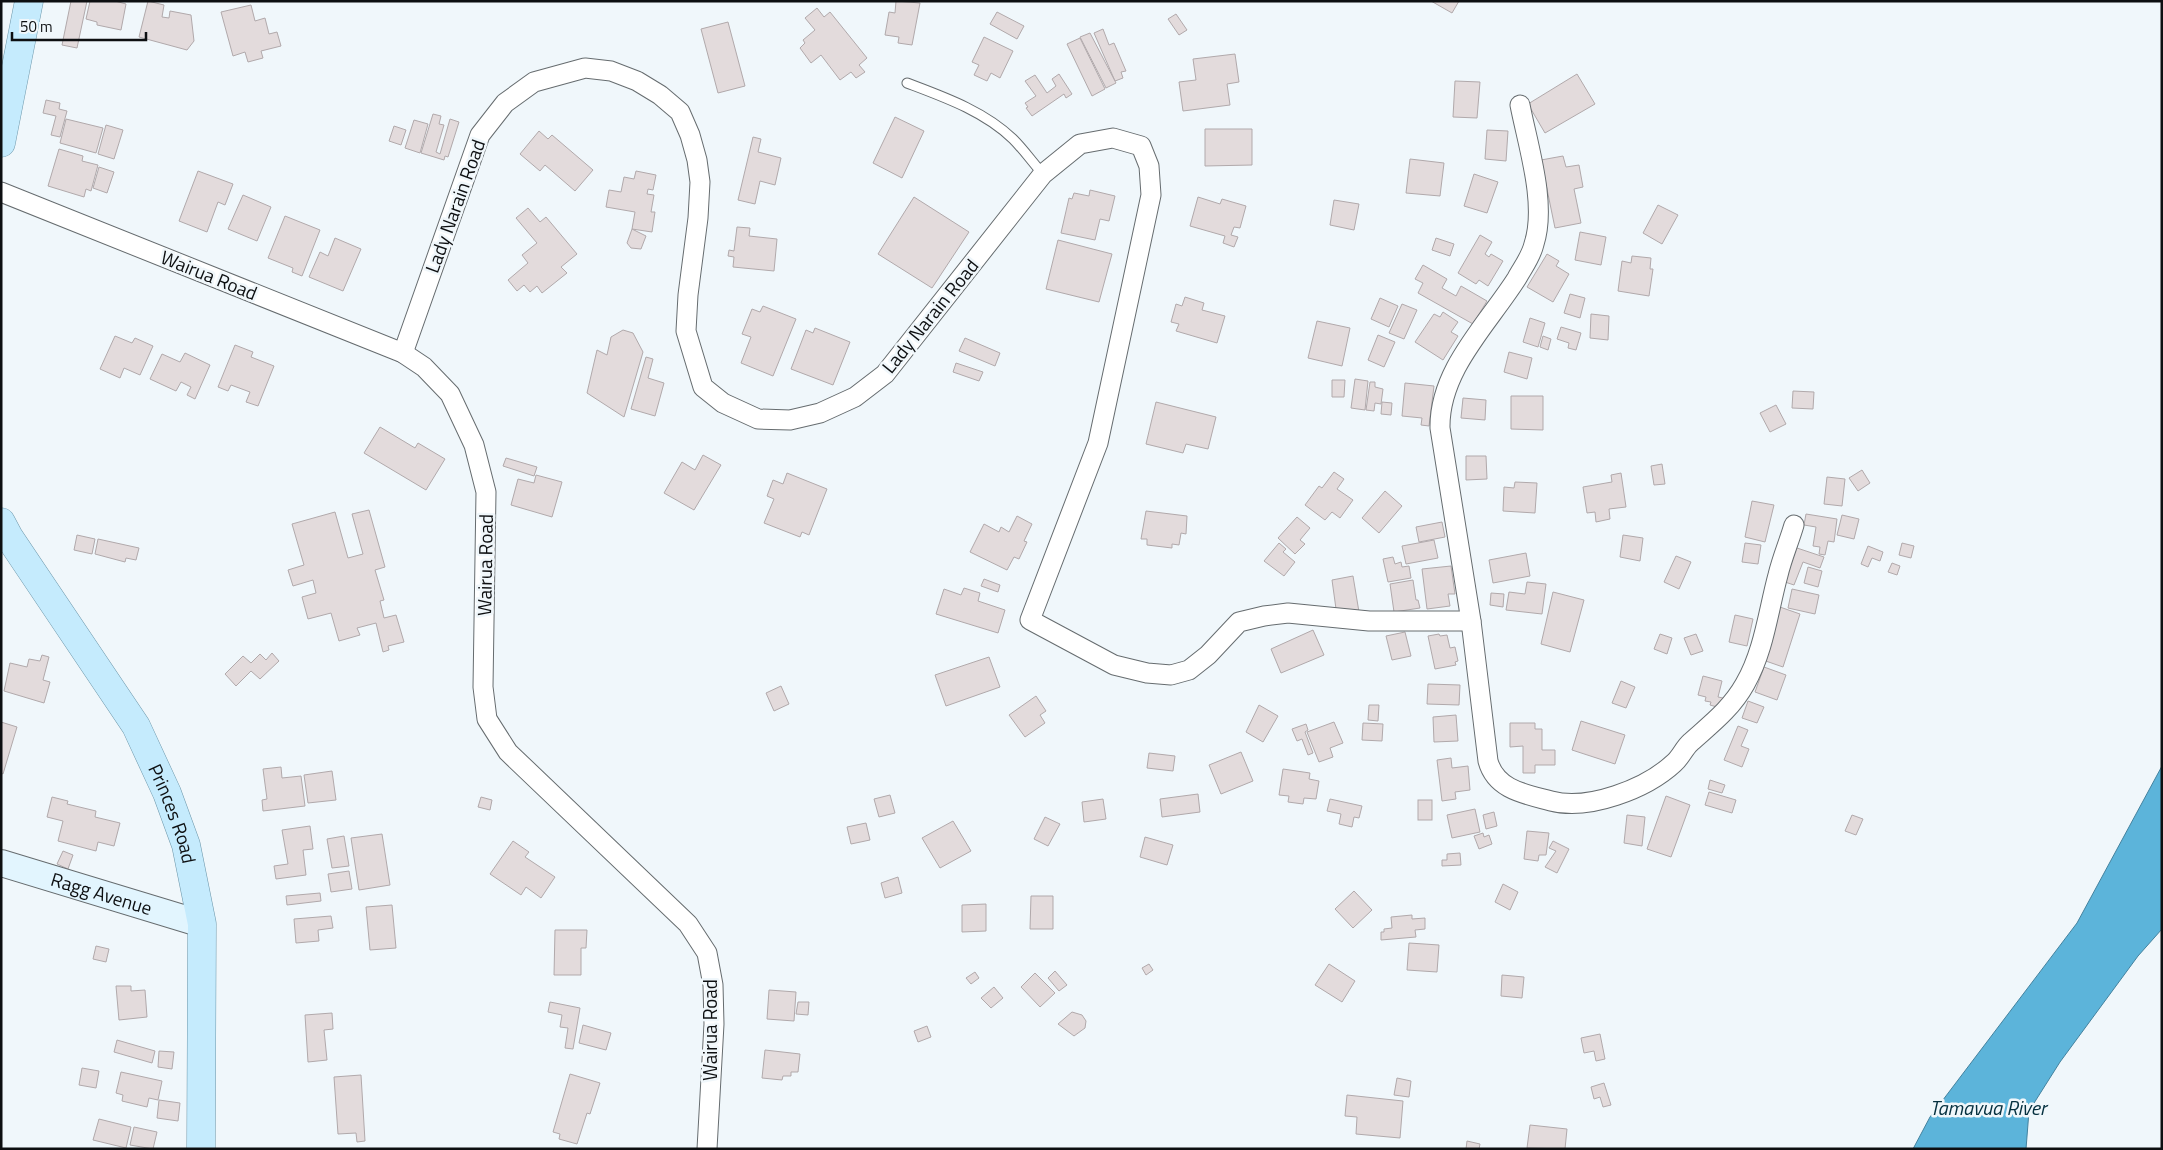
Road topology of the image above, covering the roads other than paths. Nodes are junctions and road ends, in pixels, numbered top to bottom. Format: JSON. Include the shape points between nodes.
{"nodes":[{"id":1,"x":30,"y":1,"type":"edge"},
{"id":2,"x":908,"y":83,"type":"dead end"},
{"id":3,"x":1520,"y":105,"type":"dead end"},
{"id":4,"x":1,"y":143,"type":"edge"},
{"id":5,"x":1043,"y":174,"type":"junction"},
{"id":6,"x":1,"y":192,"type":"edge"},
{"id":7,"x":403,"y":353,"type":"junction"},
{"id":8,"x":1,"y":522,"type":"edge"},
{"id":9,"x":1794,"y":525,"type":"dead end"},
{"id":10,"x":1471,"y":621,"type":"junction"},
{"id":11,"x":1,"y":863,"type":"edge"},
{"id":12,"x":202,"y":924,"type":"junction"},
{"id":13,"x":201,"y":1149,"type":"edge"},
{"id":14,"x":707,"y":1149,"type":"edge"}],
"edges":[{"from":1,"to":4,"type":"main road"},
{"from":2,"to":5,"type":"lane","via":[[955,102],[993,123],[1013,139]]},
{"from":3,"to":10,"type":"street","via":[[1539,207],[1535,244],[1505,297],[1459,363],[1445,389],[1440,413]]},
{"from":5,"to":7,"type":"street","name":"Lady Narain Road","via":[[885,374],[855,398],[820,413],[790,420],[758,419],[723,403],[703,386],[686,331],[700,182],[690,135],[680,112],[637,80],[611,71],[585,68],[557,74],[534,82],[505,103],[480,135]]},
{"from":5,"to":10,"type":"street","name":"Lady Narain Road","via":[[1080,144],[1112,138],[1141,146],[1149,166],[1151,195],[1098,443],[1030,620],[1114,664],[1147,673],[1171,675],[1189,670],[1202,660],[1239,622],[1264,616],[1288,613],[1369,621]]},
{"from":6,"to":7,"type":"street","name":"Wairua Road"},
{"from":7,"to":14,"type":"street","name":"Wairua Road","via":[[424,367],[450,394],[474,445],[486,492],[483,687],[487,719],[508,752],[688,924],[707,953],[713,986],[714,1024]]},
{"from":8,"to":12,"type":"main road","name":"Princes Road","via":[[136,726],[167,793],[186,846]]},
{"from":9,"to":10,"type":"street","via":[[1759,651],[1745,684],[1726,711],[1689,744],[1675,763],[1649,781],[1625,792],[1593,801],[1560,803],[1517,792],[1500,782],[1488,761]]},
{"from":11,"to":12,"type":"main road","name":"Ragg Avenue"},
{"from":12,"to":13,"type":"main road","name":"Princes Road"}]}
